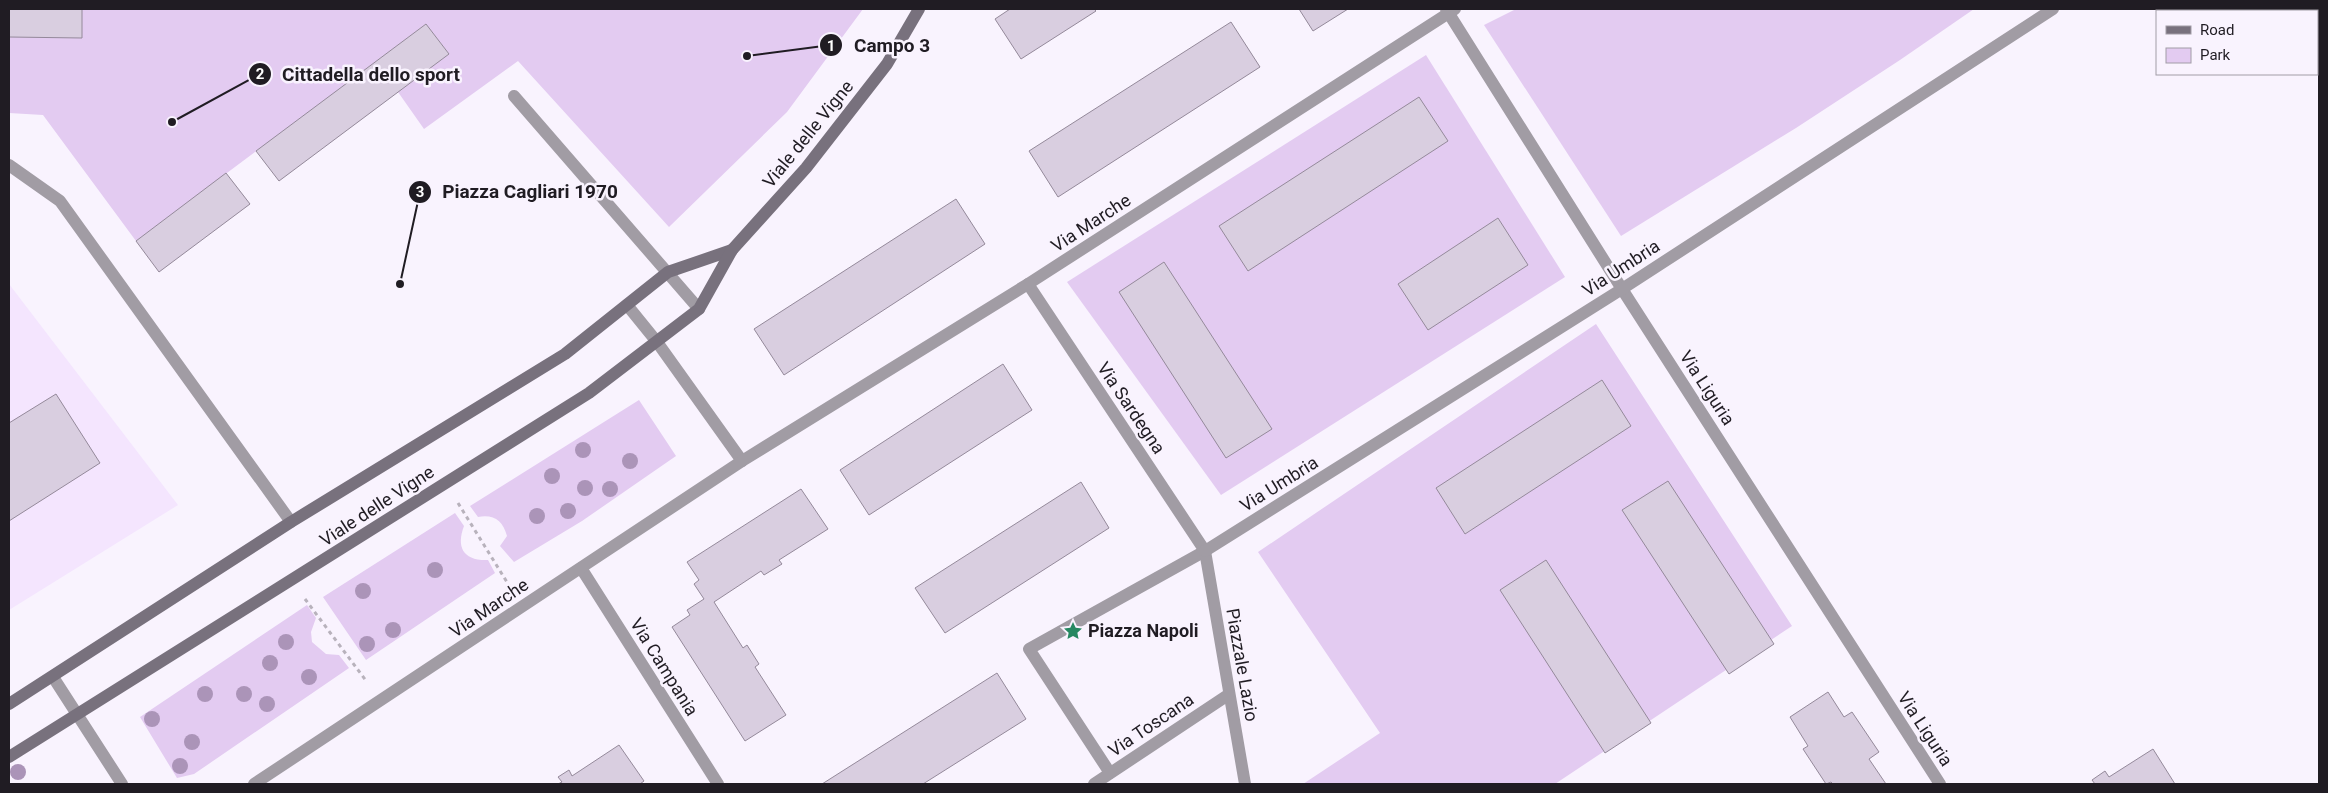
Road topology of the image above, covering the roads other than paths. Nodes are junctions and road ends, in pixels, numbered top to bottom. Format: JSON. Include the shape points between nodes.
{"nodes":[{"id":1,"x":919,"y":9,"type":"edge"},
{"id":2,"x":2053,"y":9,"type":"edge"},
{"id":3,"x":1450,"y":10,"type":"edge"},
{"id":4,"x":514,"y":96,"type":"dead end"},
{"id":5,"x":9,"y":165,"type":"edge"},
{"id":6,"x":732,"y":250,"type":"junction"},
{"id":7,"x":668,"y":272,"type":"junction"},
{"id":8,"x":1028,"y":284,"type":"junction"},
{"id":9,"x":1622,"y":289,"type":"junction"},
{"id":10,"x":627,"y":305,"type":"junction"},
{"id":11,"x":699,"y":309,"type":"junction"},
{"id":12,"x":657,"y":342,"type":"junction"},
{"id":13,"x":742,"y":461,"type":"junction"},
{"id":14,"x":291,"y":522,"type":"junction"},
{"id":15,"x":1205,"y":551,"type":"junction"},
{"id":16,"x":581,"y":568,"type":"junction"},
{"id":17,"x":53,"y":677,"type":"junction"},
{"id":18,"x":1228,"y":695,"type":"junction"},
{"id":19,"x":9,"y":704,"type":"edge"},
{"id":20,"x":77,"y":715,"type":"junction"},
{"id":21,"x":9,"y":757,"type":"edge"},
{"id":22,"x":1110,"y":773,"type":"junction"},
{"id":23,"x":122,"y":784,"type":"edge"},
{"id":24,"x":254,"y":784,"type":"edge"},
{"id":25,"x":718,"y":784,"type":"edge"},
{"id":26,"x":1094,"y":784,"type":"edge"},
{"id":27,"x":1244,"y":784,"type":"edge"},
{"id":28,"x":1940,"y":784,"type":"edge"}],
"edges":[{"from":1,"to":6,"type":"street","name":"Viale delle Vigne","via":[[876,79],[806,168]]},
{"from":2,"to":9,"type":"street","name":"Via Umbria"},
{"from":3,"to":8,"type":"street","name":"Via Marche"},
{"from":3,"to":9,"type":"street","name":"Via Liguria"},
{"from":4,"to":7,"type":"street"},
{"from":5,"to":14,"type":"street","via":[[60,201]]},
{"from":6,"to":7,"type":"street","name":"Viale delle Vigne"},
{"from":6,"to":11,"type":"street","name":"Viale delle Vigne"},
{"from":7,"to":10,"type":"street","name":"Viale delle Vigne"},
{"from":7,"to":11,"type":"street"},
{"from":8,"to":13,"type":"street","name":"Via Marche"},
{"from":8,"to":15,"type":"street","name":"Via Sardegna"},
{"from":9,"to":15,"type":"street","name":"Via Umbria"},
{"from":9,"to":28,"type":"street","name":"Via Liguria"},
{"from":10,"to":12,"type":"street"},
{"from":10,"to":14,"type":"street","name":"Viale delle Vigne","via":[[564,354]]},
{"from":11,"to":12,"type":"street","name":"Viale delle Vigne"},
{"from":12,"to":13,"type":"street"},
{"from":12,"to":20,"type":"street","name":"Viale delle Vigne","via":[[589,393]]},
{"from":13,"to":16,"type":"street","name":"Via Marche"},
{"from":14,"to":17,"type":"street","name":"Viale delle Vigne"},
{"from":15,"to":18,"type":"street","name":"Piazzale Lazio"},
{"from":15,"to":22,"type":"street","via":[[1029,649]]},
{"from":16,"to":24,"type":"street","name":"Via Marche"},
{"from":16,"to":25,"type":"street","name":"Via Campania"},
{"from":17,"to":19,"type":"street","name":"Viale delle Vigne"},
{"from":17,"to":20,"type":"street"},
{"from":18,"to":22,"type":"street","name":"Via Toscana"},
{"from":18,"to":27,"type":"street","name":"Piazzale Lazio"},
{"from":20,"to":21,"type":"street","name":"Viale delle Vigne"},
{"from":20,"to":23,"type":"street"},
{"from":22,"to":26,"type":"street","name":"Via Toscana"}]}
